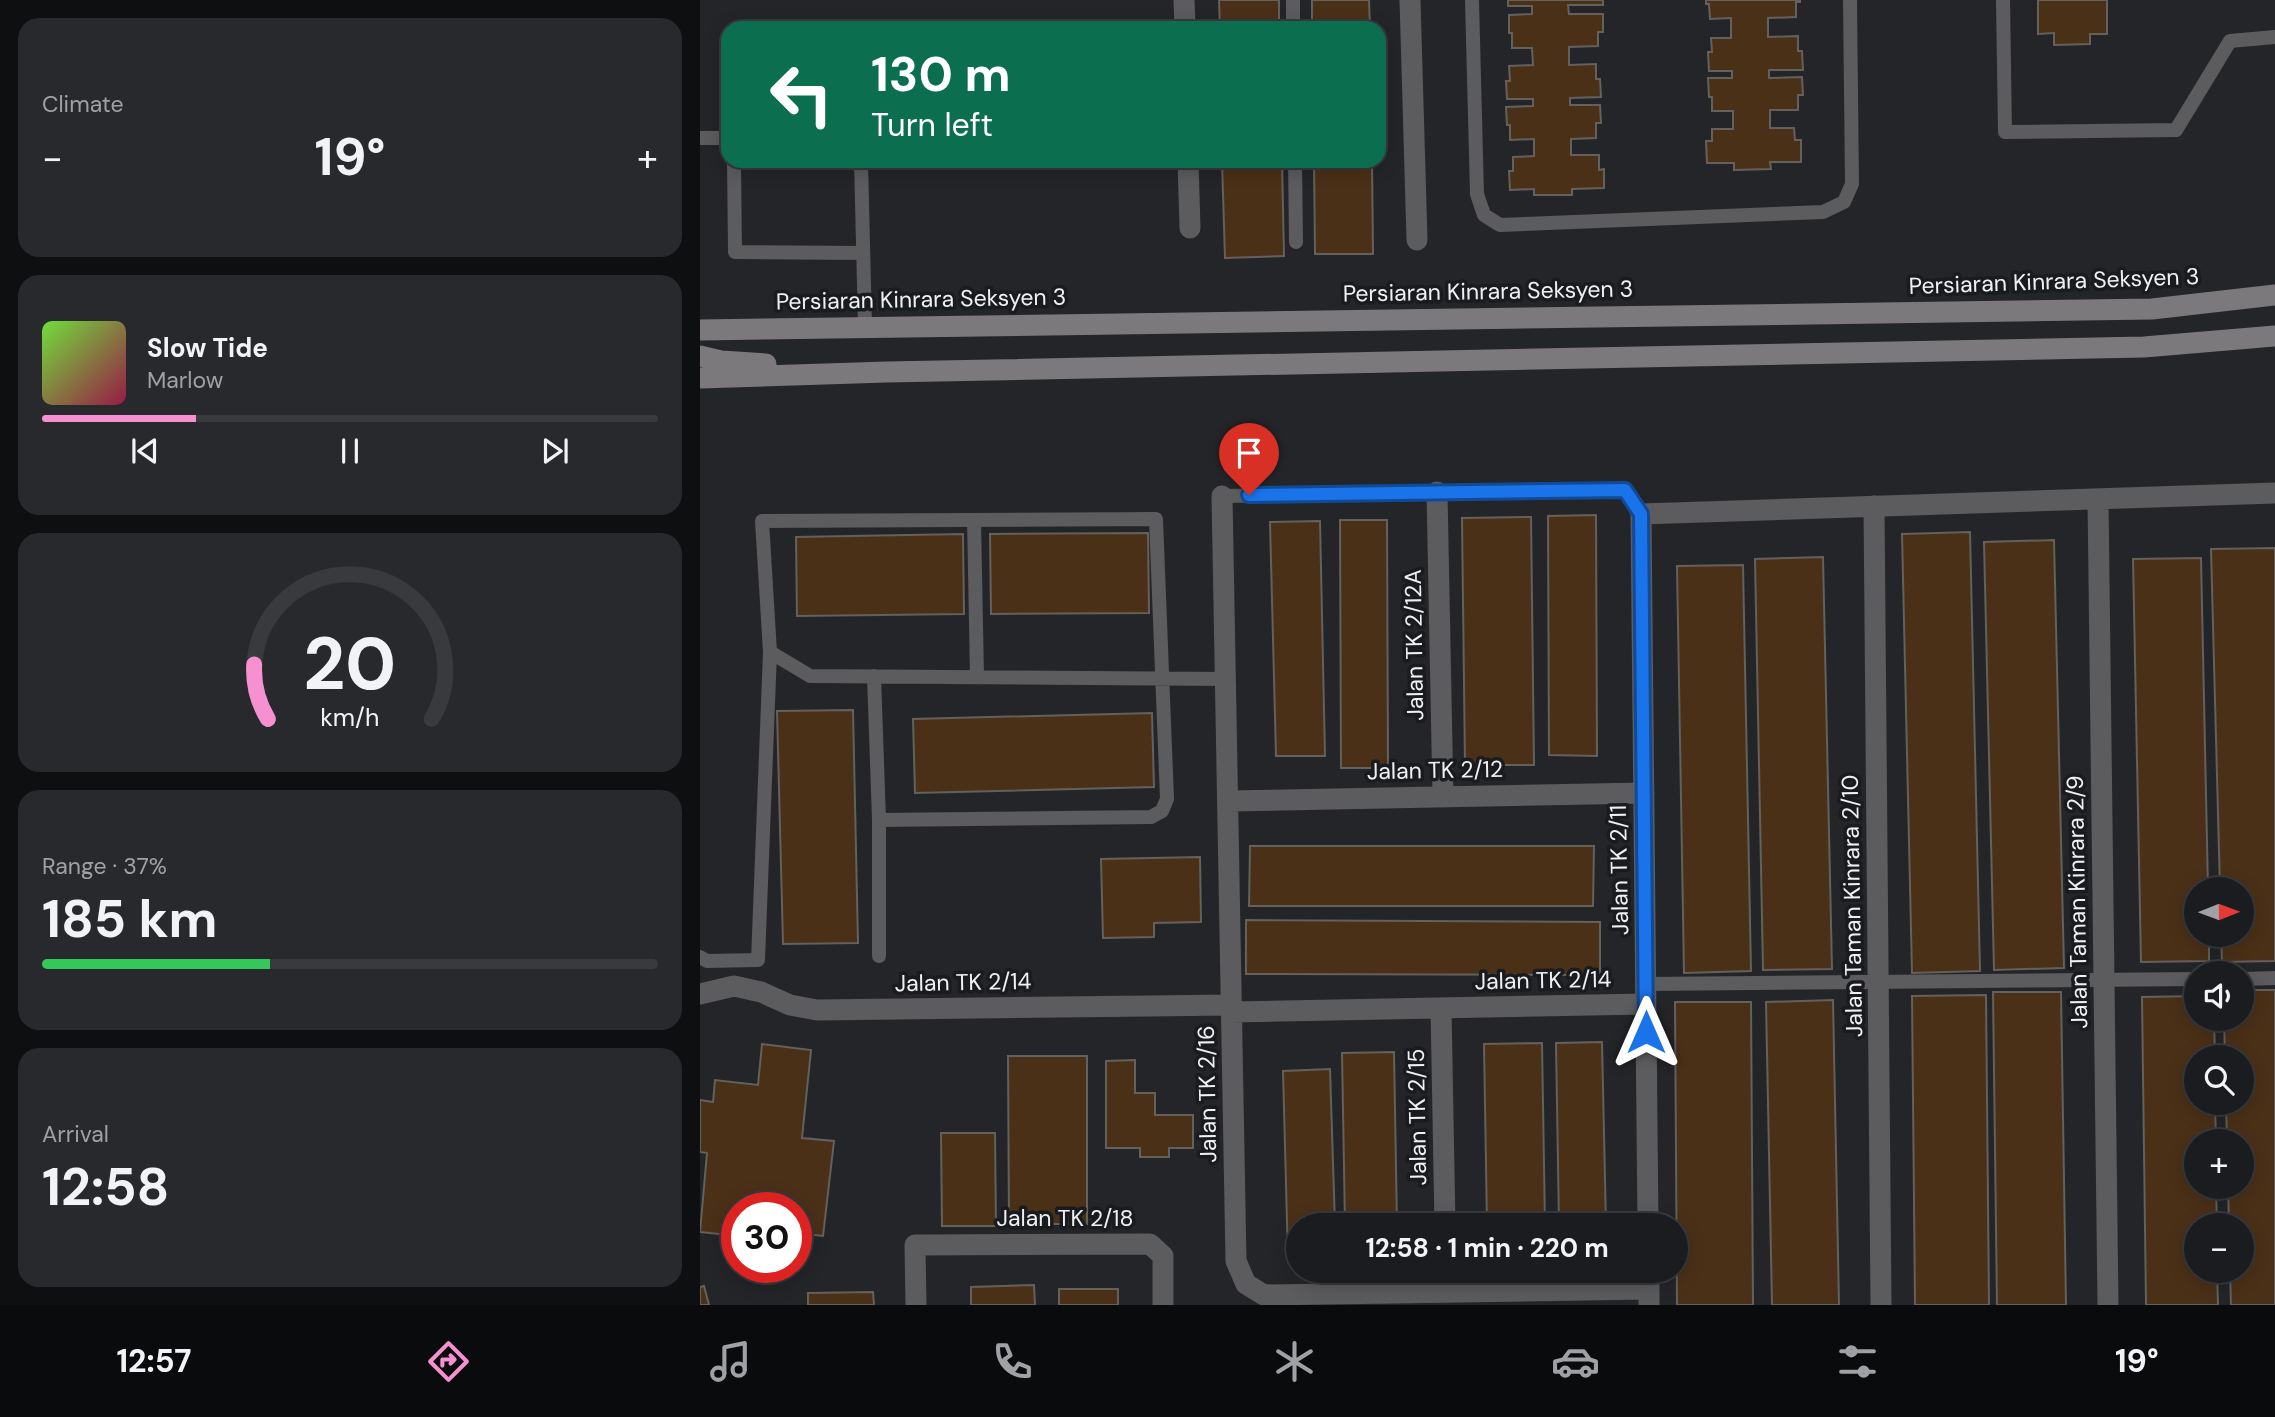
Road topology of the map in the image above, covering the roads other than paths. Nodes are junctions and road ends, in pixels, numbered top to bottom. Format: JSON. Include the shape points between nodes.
{"nodes":[{"id":1,"x":1184,"y":0,"type":"edge"},
{"id":2,"x":1293,"y":0,"type":"edge"},
{"id":3,"x":1410,"y":0,"type":"edge"},
{"id":4,"x":1472,"y":0,"type":"edge"},
{"id":5,"x":1850,"y":0,"type":"edge"},
{"id":6,"x":2003,"y":0,"type":"edge"},
{"id":7,"x":1185,"y":21,"type":"edge"},
{"id":8,"x":1293,"y":21,"type":"edge"},
{"id":9,"x":2275,"y":37,"type":"edge"},
{"id":10,"x":700,"y":138,"type":"edge"},
{"id":11,"x":721,"y":138,"type":"edge"},
{"id":12,"x":734,"y":168,"type":"edge"},
{"id":13,"x":861,"y":168,"type":"edge"},
{"id":14,"x":1188,"y":168,"type":"edge"},
{"id":15,"x":1295,"y":168,"type":"edge"},
{"id":16,"x":1190,"y":228,"type":"dead end"},
{"id":17,"x":1418,"y":240,"type":"dead end"},
{"id":18,"x":1296,"y":242,"type":"dead end"},
{"id":19,"x":863,"y":254,"type":"junction"},
{"id":20,"x":2275,"y":295,"type":"edge"},
{"id":21,"x":865,"y":326,"type":"junction"},
{"id":22,"x":700,"y":330,"type":"edge"},
{"id":23,"x":2275,"y":336,"type":"edge"},
{"id":24,"x":700,"y":356,"type":"edge"},
{"id":25,"x":887,"y":372,"type":"junction"},
{"id":26,"x":700,"y":379,"type":"edge"},
{"id":27,"x":1437,"y":492,"type":"junction"},
{"id":28,"x":2275,"y":493,"type":"edge"},
{"id":29,"x":1222,"y":496,"type":"joint"},
{"id":30,"x":2098,"y":499,"type":"junction"},
{"id":31,"x":1874,"y":506,"type":"junction"},
{"id":32,"x":1641,"y":514,"type":"junction"},
{"id":33,"x":974,"y":520,"type":"junction"},
{"id":34,"x":770,"y":652,"type":"junction"},
{"id":35,"x":874,"y":676,"type":"junction"},
{"id":36,"x":977,"y":677,"type":"junction"},
{"id":37,"x":1162,"y":679,"type":"junction"},
{"id":38,"x":1225,"y":679,"type":"junction"},
{"id":39,"x":1644,"y":793,"type":"junction"},
{"id":40,"x":1443,"y":797,"type":"junction"},
{"id":41,"x":1227,"y":801,"type":"junction"},
{"id":42,"x":879,"y":820,"type":"junction"},
{"id":43,"x":879,"y":956,"type":"dead end"},
{"id":44,"x":700,"y":957,"type":"edge"},
{"id":45,"x":2275,"y":978,"type":"edge"},
{"id":46,"x":2184,"y":979,"type":"edge"},
{"id":47,"x":2254,"y":979,"type":"edge"},
{"id":48,"x":2104,"y":980,"type":"junction"},
{"id":49,"x":1879,"y":982,"type":"junction"},
{"id":50,"x":700,"y":994,"type":"edge"},
{"id":51,"x":1646,"y":994,"type":"junction"},
{"id":52,"x":1441,"y":1008,"type":"junction"},
{"id":53,"x":1232,"y":1009,"type":"junction"},
{"id":54,"x":1445,"y":1213,"type":"edge"},
{"id":55,"x":1648,"y":1213,"type":"edge"},
{"id":56,"x":1420,"y":1283,"type":"edge"},
{"id":57,"x":1504,"y":1283,"type":"edge"},
{"id":58,"x":1649,"y":1288,"type":"edge"},
{"id":59,"x":916,"y":1305,"type":"edge"},
{"id":60,"x":1163,"y":1305,"type":"edge"},
{"id":61,"x":1881,"y":1305,"type":"edge"},
{"id":62,"x":2108,"y":1305,"type":"edge"}],
"edges":[{"from":1,"to":7,"type":"street"},
{"from":2,"to":8,"type":"lane"},
{"from":3,"to":17,"type":"street"},
{"from":4,"to":5,"type":"lane","via":[[1477,194],[1484,215],[1500,225],[1824,212],[1844,202],[1852,184]]},
{"from":6,"to":9,"type":"lane","via":[[2006,132],[2176,130],[2230,41]]},
{"from":10,"to":11,"type":"lane"},
{"from":12,"to":19,"type":"lane","via":[[735,253]]},
{"from":13,"to":19,"type":"lane"},
{"from":14,"to":16,"type":"street"},
{"from":15,"to":18,"type":"lane"},
{"from":19,"to":21,"type":"lane"},
{"from":20,"to":21,"type":"main road","name":"Persiaran Kinrara Seksyen 3","via":[[2152,309]]},
{"from":21,"to":22,"type":"main road","name":"Persiaran Kinrara Seksyen 3"},
{"from":23,"to":25,"type":"main road","via":[[2144,347]]},
{"from":24,"to":25,"type":"main road"},
{"from":25,"to":26,"type":"main road"},
{"from":27,"to":29,"type":"lane"},
{"from":27,"to":32,"type":"lane","via":[[1625,490]]},
{"from":27,"to":40,"type":"street","name":"Jalan TK 2/12A"},
{"from":28,"to":30,"type":"street"},
{"from":29,"to":38,"type":"street","name":"Jalan TK 2/16"},
{"from":30,"to":31,"type":"street"},
{"from":30,"to":48,"type":"street","name":"Jalan Taman Kinrara 2/9"},
{"from":31,"to":32,"type":"street"},
{"from":31,"to":49,"type":"street","name":"Jalan Taman Kinrara 2/10"},
{"from":32,"to":39,"type":"street","name":"Jalan TK 2/11"},
{"from":33,"to":34,"type":"lane","via":[[762,521]]},
{"from":33,"to":36,"type":"lane"},
{"from":33,"to":37,"type":"lane","via":[[1156,519]]},
{"from":34,"to":35,"type":"lane","via":[[810,676]]},
{"from":34,"to":44,"type":"lane","via":[[758,960],[707,961]]},
{"from":35,"to":36,"type":"lane"},
{"from":35,"to":42,"type":"lane"},
{"from":36,"to":37,"type":"lane"},
{"from":37,"to":38,"type":"lane"},
{"from":37,"to":42,"type":"lane","via":[[1167,799],[1162,811],[1150,817]]},
{"from":38,"to":41,"type":"street","name":"Jalan TK 2/16"},
{"from":39,"to":40,"type":"street","name":"Jalan TK 2/12"},
{"from":39,"to":51,"type":"street","name":"Jalan TK 2/11"},
{"from":40,"to":41,"type":"street","name":"Jalan TK 2/12"},
{"from":41,"to":53,"type":"street","name":"Jalan TK 2/16"},
{"from":42,"to":43,"type":"lane"},
{"from":45,"to":47,"type":"lane"},
{"from":46,"to":48,"type":"lane"},
{"from":48,"to":49,"type":"lane"},
{"from":48,"to":62,"type":"street","name":"Jalan Taman Kinrara 2/9"},
{"from":49,"to":51,"type":"lane"},
{"from":49,"to":61,"type":"street","name":"Jalan Taman Kinrara 2/10"},
{"from":50,"to":53,"type":"street","name":"Jalan TK 2/14","via":[[734,986],[790,1006],[817,1010]]},
{"from":51,"to":52,"type":"street","name":"Jalan TK 2/14"},
{"from":51,"to":55,"type":"street","name":"Jalan TK 2/11"},
{"from":52,"to":53,"type":"street","name":"Jalan TK 2/14"},
{"from":52,"to":54,"type":"street","name":"Jalan TK 2/15"},
{"from":53,"to":56,"type":"street","name":"Jalan TK 2/16","via":[[1237,1261],[1246,1284],[1264,1295]]},
{"from":57,"to":58,"type":"street","name":"Jalan TK 2/16"},
{"from":59,"to":60,"type":"street","name":"Jalan TK 2/18","via":[[915,1245],[1150,1244],[1163,1256]]}]}
